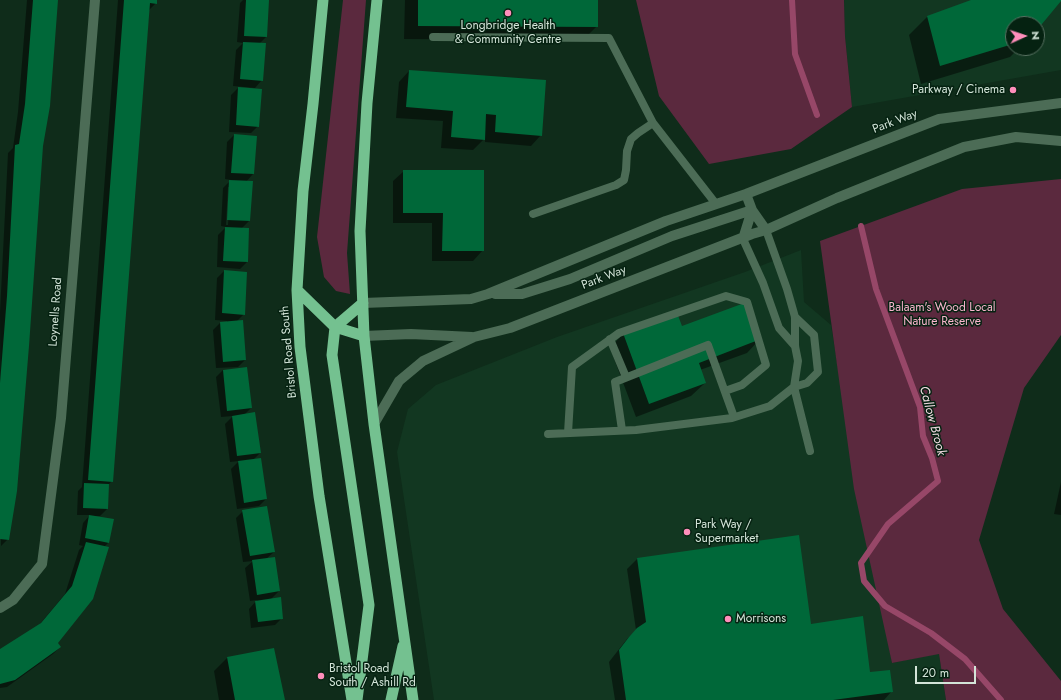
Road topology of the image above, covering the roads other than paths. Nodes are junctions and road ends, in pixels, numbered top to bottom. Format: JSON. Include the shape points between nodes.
{"nodes":[{"id":1,"x":95,"y":0,"type":"edge"},
{"id":2,"x":323,"y":0,"type":"edge"},
{"id":3,"x":377,"y":0,"type":"edge"},
{"id":4,"x":433,"y":37,"type":"dead end"},
{"id":5,"x":1061,"y":103,"type":"edge"},
{"id":6,"x":653,"y":123,"type":"junction"},
{"id":7,"x":1061,"y":141,"type":"edge"},
{"id":8,"x":746,"y":194,"type":"junction"},
{"id":9,"x":716,"y":204,"type":"junction"},
{"id":10,"x":752,"y":210,"type":"junction"},
{"id":11,"x":533,"y":214,"type":"dead end"},
{"id":12,"x":766,"y":230,"type":"junction"},
{"id":13,"x":742,"y":238,"type":"junction"},
{"id":14,"x":296,"y":290,"type":"junction"},
{"id":15,"x":488,"y":294,"type":"junction"},
{"id":16,"x":363,"y":303,"type":"junction"},
{"id":17,"x":795,"y":317,"type":"junction"},
{"id":18,"x":335,"y":327,"type":"junction"},
{"id":19,"x":364,"y":336,"type":"junction"},
{"id":20,"x":474,"y":337,"type":"junction"},
{"id":21,"x":610,"y":339,"type":"junction"},
{"id":22,"x":795,"y":346,"type":"junction"},
{"id":23,"x":626,"y":377,"type":"junction"},
{"id":24,"x":794,"y":387,"type":"junction"},
{"id":25,"x":725,"y":391,"type":"junction"},
{"id":26,"x":734,"y":417,"type":"junction"},
{"id":27,"x":374,"y":424,"type":"junction"},
{"id":28,"x":622,"y":430,"type":"junction"},
{"id":29,"x":568,"y":433,"type":"junction"},
{"id":30,"x":548,"y":434,"type":"dead end"},
{"id":31,"x":810,"y":451,"type":"dead end"},
{"id":32,"x":0,"y":608,"type":"edge"},
{"id":33,"x":405,"y":640,"type":"junction"},
{"id":34,"x":352,"y":700,"type":"edge"},
{"id":35,"x":357,"y":700,"type":"edge"},
{"id":36,"x":391,"y":700,"type":"edge"},
{"id":37,"x":413,"y":700,"type":"edge"}],
"edges":[{"from":1,"to":32,"type":"street","name":"Loynells Road","via":[[61,418],[42,564],[13,600]]},
{"from":2,"to":14,"type":"highway","name":"Bristol Road South","via":[[303,191]]},
{"from":3,"to":16,"type":"highway","via":[[367,103],[360,230]]},
{"from":4,"to":6,"type":"lane","via":[[609,38]]},
{"from":5,"to":8,"type":"street","name":"Park Way","via":[[939,119]]},
{"from":6,"to":9,"type":"lane"},
{"from":6,"to":11,"type":"lane","via":[[632,139],[627,151],[624,180]]},
{"from":7,"to":12,"type":"street","name":"Park Way","via":[[1016,137],[964,147],[836,198]]},
{"from":8,"to":9,"type":"street","name":"Park Way"},
{"from":8,"to":10,"type":"street"},
{"from":9,"to":15,"type":"street","name":"Park Way","via":[[666,221]]},
{"from":10,"to":12,"type":"street"},
{"from":10,"to":13,"type":"street"},
{"from":10,"to":15,"type":"street","name":"Park Way","via":[[672,236],[570,278],[522,294]]},
{"from":12,"to":13,"type":"street","name":"Park Way"},
{"from":12,"to":17,"type":"lane"},
{"from":13,"to":20,"type":"street","name":"Park Way","via":[[510,328]]},
{"from":13,"to":22,"type":"lane","via":[[763,283],[779,328]]},
{"from":14,"to":18,"type":"highway"},
{"from":14,"to":34,"type":"highway","name":"Bristol Road South","via":[[300,347],[317,480]]},
{"from":15,"to":16,"type":"street","name":"Park Way","via":[[471,298]]},
{"from":16,"to":18,"type":"highway"},
{"from":16,"to":19,"type":"highway"},
{"from":17,"to":22,"type":"lane"},
{"from":17,"to":24,"type":"lane","via":[[814,335],[818,372],[807,383]]},
{"from":18,"to":19,"type":"highway"},
{"from":18,"to":35,"type":"highway","via":[[332,355],[369,605]]},
{"from":19,"to":20,"type":"street","name":"Park Way","via":[[411,334]]},
{"from":19,"to":27,"type":"highway"},
{"from":20,"to":27,"type":"street","name":"Park Way","via":[[423,361],[399,381]]},
{"from":21,"to":23,"type":"lane"},
{"from":21,"to":25,"type":"lane","via":[[619,333],[726,296],[747,302],[766,365],[742,385]]},
{"from":21,"to":29,"type":"lane","via":[[572,367]]},
{"from":22,"to":24,"type":"lane","via":[[798,361]]},
{"from":23,"to":25,"type":"lane","via":[[708,345]]},
{"from":23,"to":28,"type":"lane","via":[[614,382]]},
{"from":24,"to":26,"type":"lane","via":[[770,406]]},
{"from":24,"to":31,"type":"lane"},
{"from":25,"to":26,"type":"lane"},
{"from":26,"to":28,"type":"lane"},
{"from":27,"to":33,"type":"highway"},
{"from":28,"to":29,"type":"lane"},
{"from":29,"to":30,"type":"lane"},
{"from":33,"to":36,"type":"highway"},
{"from":33,"to":37,"type":"highway"}]}
